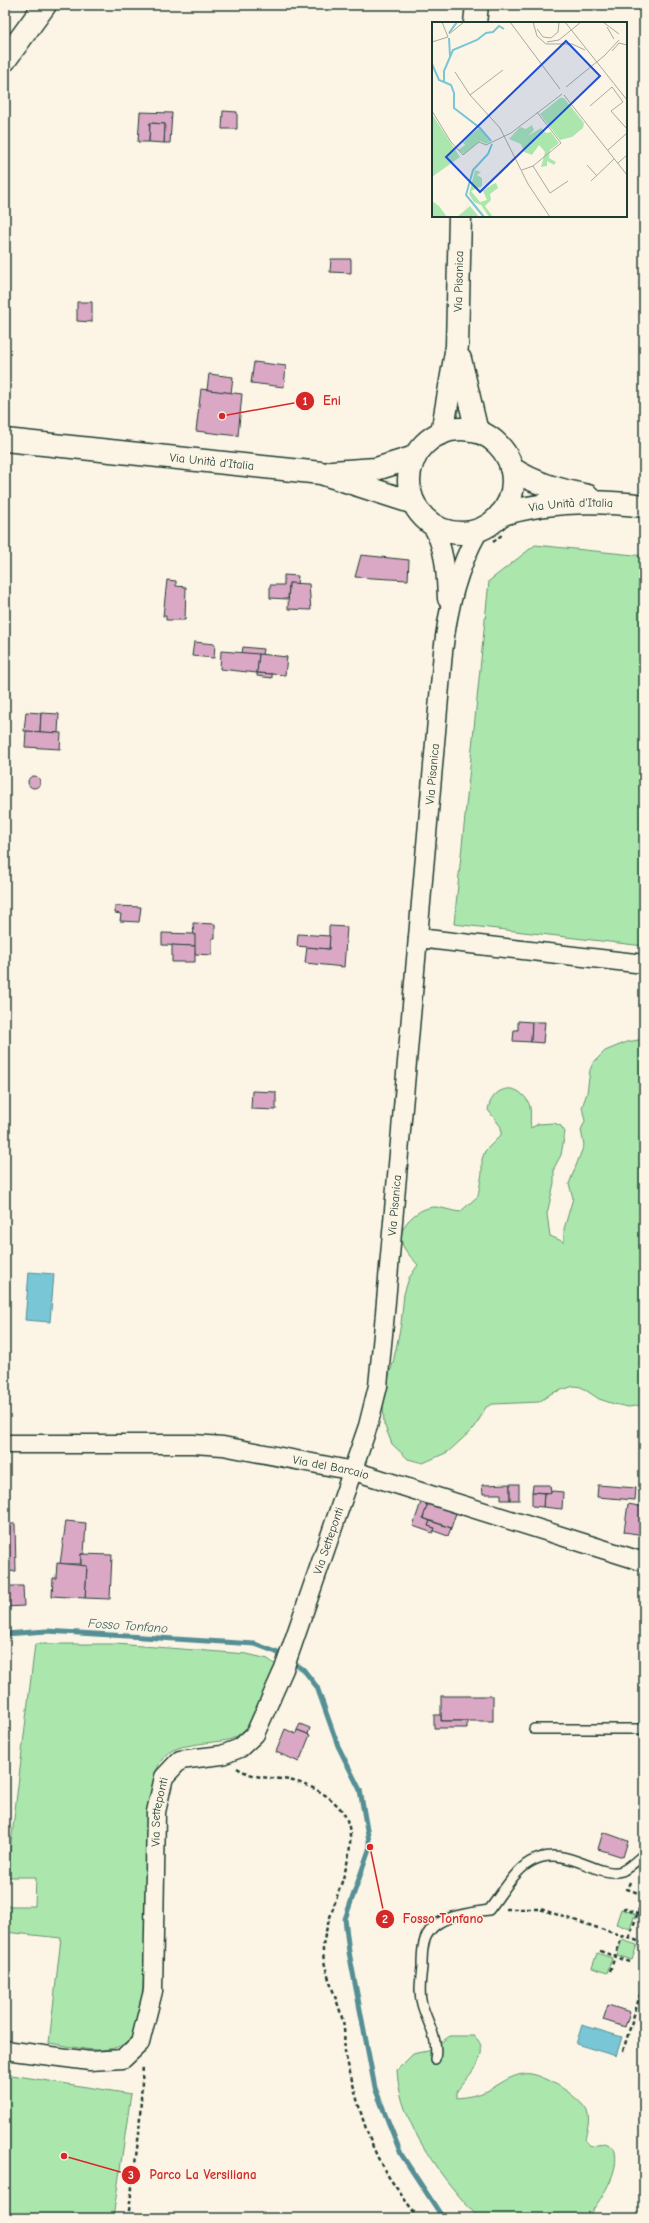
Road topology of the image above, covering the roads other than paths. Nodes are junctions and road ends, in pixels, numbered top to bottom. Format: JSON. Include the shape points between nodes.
{"nodes":[{"id":1,"x":45,"y":5,"type":"edge"},
{"id":2,"x":477,"y":5,"type":"edge"},
{"id":3,"x":475,"y":22,"type":"edge"},
{"id":4,"x":5,"y":60,"type":"edge"},
{"id":5,"x":460,"y":217,"type":"edge"},
{"id":6,"x":457,"y":346,"type":"junction"},
{"id":7,"x":486,"y":431,"type":"junction"},
{"id":8,"x":442,"y":433,"type":"junction"},
{"id":9,"x":5,"y":440,"type":"edge"},
{"id":10,"x":415,"y":457,"type":"junction"},
{"id":11,"x":514,"y":461,"type":"junction"},
{"id":12,"x":321,"y":472,"type":"junction"},
{"id":13,"x":614,"y":503,"type":"junction"},
{"id":14,"x":414,"y":504,"type":"junction"},
{"id":15,"x":644,"y":506,"type":"edge"},
{"id":16,"x":431,"y":523,"type":"junction"},
{"id":17,"x":503,"y":523,"type":"junction"},
{"id":18,"x":485,"y":536,"type":"junction"},
{"id":19,"x":448,"y":610,"type":"junction"},
{"id":20,"x":418,"y":938,"type":"junction"},
{"id":21,"x":644,"y":964,"type":"edge"},
{"id":22,"x":5,"y":1444,"type":"edge"},
{"id":23,"x":354,"y":1471,"type":"junction"},
{"id":24,"x":644,"y":1562,"type":"edge"},
{"id":25,"x":534,"y":1729,"type":"dead end"},
{"id":26,"x":644,"y":1729,"type":"edge"},
{"id":27,"x":644,"y":1854,"type":"edge"},
{"id":28,"x":5,"y":2050,"type":"edge"},
{"id":29,"x":435,"y":2059,"type":"dead end"}],
"edges":[{"from":1,"to":4,"type":"main road"},
{"from":2,"to":3,"type":"main road"},
{"from":5,"to":6,"type":"main road","name":"Via Pisanica"},
{"from":6,"to":7,"type":"main road","name":"Via Pisanica"},
{"from":6,"to":8,"type":"main road","name":"Via Pisanica"},
{"from":7,"to":8,"type":"main road","via":[[460,429]]},
{"from":7,"to":11,"type":"main road","via":[[506,456]]},
{"from":8,"to":10,"type":"main road","via":[[426,443]]},
{"from":9,"to":12,"type":"main road","name":"Via Unità d'Italia"},
{"from":10,"to":12,"type":"main road","via":[[376,469]]},
{"from":10,"to":14,"type":"main road","via":[[409,476]]},
{"from":11,"to":13,"type":"main road","via":[[524,477],[549,487]]},
{"from":11,"to":17,"type":"main road","via":[[512,488],[505,507]]},
{"from":12,"to":14,"type":"main road","name":"Via Unità d'Italia"},
{"from":13,"to":15,"type":"main road","name":"Via Unità d'Italia"},
{"from":13,"to":17,"type":"main road","name":"Via Unità d'Italia","via":[[541,506]]},
{"from":14,"to":16,"type":"main road"},
{"from":16,"to":18,"type":"main road","via":[[446,531]]},
{"from":16,"to":19,"type":"street","name":"Via Pisanica","via":[[440,540],[445,561]]},
{"from":17,"to":18,"type":"main road","via":[[490,524]]},
{"from":18,"to":19,"type":"street","name":"Via Pisanica","via":[[466,553]]},
{"from":19,"to":20,"type":"street","name":"Via Pisanica"},
{"from":20,"to":21,"type":"street"},
{"from":20,"to":23,"type":"street","name":"Via Pisanica","via":[[378,1386]]},
{"from":22,"to":23,"type":"street","name":"Via del Barcaio","via":[[223,1446]]},
{"from":23,"to":24,"type":"street","name":"Via del Barcaio"},
{"from":23,"to":28,"type":"street","name":"Via Setteponti","via":[[284,1669],[255,1734],[240,1748],[222,1755],[180,1760],[164,1777],[156,1812],[153,1991],[140,2043],[123,2059],[90,2061]]},
{"from":25,"to":26,"type":"lane"},
{"from":27,"to":29,"type":"lane","via":[[622,1871],[610,1871],[557,1855],[541,1857],[521,1869],[489,1910],[463,1914],[438,1924],[424,1942],[420,1995],[436,2040]]}]}
